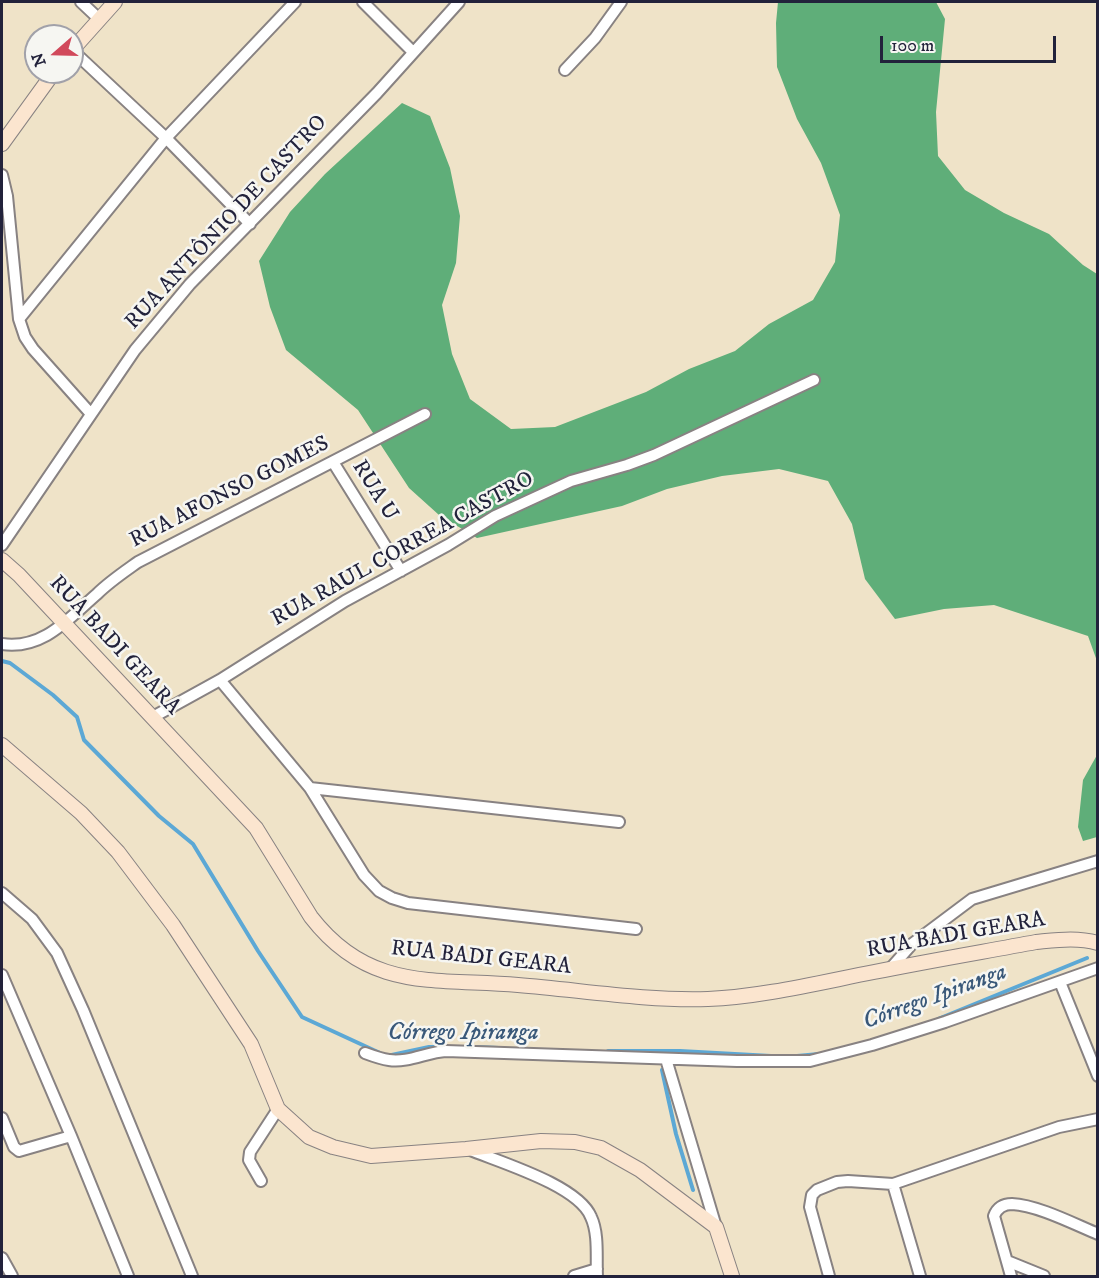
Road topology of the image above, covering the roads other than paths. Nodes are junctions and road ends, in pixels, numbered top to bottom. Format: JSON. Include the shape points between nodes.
{"nodes":[{"id":1,"x":81,"y":2,"type":"edge"},
{"id":2,"x":115,"y":2,"type":"edge"},
{"id":3,"x":296,"y":2,"type":"edge"},
{"id":4,"x":363,"y":2,"type":"edge"},
{"id":5,"x":459,"y":2,"type":"edge"},
{"id":6,"x":621,"y":2,"type":"edge"},
{"id":7,"x":98,"y":18,"type":"junction"},
{"id":8,"x":84,"y":35,"type":"edge"},
{"id":9,"x":413,"y":52,"type":"junction"},
{"id":10,"x":84,"y":61,"type":"edge"},
{"id":11,"x":565,"y":70,"type":"dead end"},
{"id":12,"x":45,"y":84,"type":"edge"},
{"id":13,"x":166,"y":138,"type":"junction"},
{"id":14,"x":2,"y":144,"type":"edge"},
{"id":15,"x":2,"y":175,"type":"edge"},
{"id":16,"x":250,"y":224,"type":"junction"},
{"id":17,"x":19,"y":319,"type":"junction"},
{"id":18,"x":814,"y":380,"type":"dead end"},
{"id":19,"x":92,"y":414,"type":"junction"},
{"id":20,"x":425,"y":414,"type":"dead end"},
{"id":21,"x":333,"y":462,"type":"junction"},
{"id":22,"x":2,"y":545,"type":"edge"},
{"id":23,"x":2,"y":560,"type":"edge"},
{"id":24,"x":401,"y":571,"type":"junction"},
{"id":25,"x":64,"y":624,"type":"junction"},
{"id":26,"x":2,"y":644,"type":"edge"},
{"id":27,"x":220,"y":680,"type":"junction"},
{"id":28,"x":153,"y":717,"type":"junction"},
{"id":29,"x":2,"y":746,"type":"edge"},
{"id":30,"x":310,"y":788,"type":"junction"},
{"id":31,"x":619,"y":822,"type":"dead end"},
{"id":32,"x":1098,"y":861,"type":"edge"},
{"id":33,"x":2,"y":893,"type":"edge"},
{"id":34,"x":636,"y":929,"type":"dead end"},
{"id":35,"x":1098,"y":943,"type":"edge"},
{"id":36,"x":1098,"y":968,"type":"edge"},
{"id":37,"x":890,"y":969,"type":"junction"},
{"id":38,"x":2,"y":975,"type":"edge"},
{"id":39,"x":1060,"y":982,"type":"junction"},
{"id":40,"x":365,"y":1053,"type":"dead end"},
{"id":41,"x":666,"y":1059,"type":"junction"},
{"id":42,"x":1098,"y":1076,"type":"edge"},
{"id":43,"x":278,"y":1109,"type":"junction"},
{"id":44,"x":2,"y":1118,"type":"edge"},
{"id":45,"x":1098,"y":1119,"type":"edge"},
{"id":46,"x":71,"y":1136,"type":"junction"},
{"id":47,"x":466,"y":1149,"type":"junction"},
{"id":48,"x":261,"y":1181,"type":"dead end"},
{"id":49,"x":893,"y":1184,"type":"junction"},
{"id":50,"x":716,"y":1227,"type":"junction"},
{"id":51,"x":1098,"y":1234,"type":"edge"},
{"id":52,"x":2,"y":1258,"type":"edge"},
{"id":53,"x":1007,"y":1261,"type":"junction"},
{"id":54,"x":597,"y":1273,"type":"edge"},
{"id":55,"x":12,"y":1276,"type":"edge"},
{"id":56,"x":128,"y":1276,"type":"edge"},
{"id":57,"x":192,"y":1276,"type":"edge"},
{"id":58,"x":574,"y":1276,"type":"edge"},
{"id":59,"x":732,"y":1276,"type":"edge"},
{"id":60,"x":829,"y":1276,"type":"edge"},
{"id":61,"x":920,"y":1276,"type":"edge"},
{"id":62,"x":1011,"y":1276,"type":"edge"},
{"id":63,"x":1044,"y":1276,"type":"edge"}],
"edges":[{"from":1,"to":7,"type":"street"},
{"from":2,"to":7,"type":"street"},
{"from":3,"to":13,"type":"street"},
{"from":4,"to":9,"type":"street"},
{"from":5,"to":9,"type":"street","name":"RUA ANTÔNIO DE CASTRO"},
{"from":6,"to":11,"type":"street"},
{"from":7,"to":8,"type":"street"},
{"from":9,"to":16,"type":"street","name":"RUA ANTÔNIO DE CASTRO"},
{"from":10,"to":13,"type":"street"},
{"from":12,"to":14,"type":"street"},
{"from":13,"to":16,"type":"street"},
{"from":13,"to":17,"type":"street"},
{"from":15,"to":17,"type":"street"},
{"from":16,"to":19,"type":"street","name":"RUA ANTÔNIO DE CASTRO","via":[[190,284],[135,350]]},
{"from":17,"to":19,"type":"street","via":[[33,349]]},
{"from":18,"to":24,"type":"street","name":"RUA RAUL CORREA CASTRO","via":[[654,455],[571,480],[523,501]]},
{"from":19,"to":22,"type":"street","name":"RUA ANTÔNIO DE CASTRO"},
{"from":20,"to":21,"type":"street","name":"RUA AFONSO GOMES"},
{"from":21,"to":24,"type":"street","name":"RUA U"},
{"from":21,"to":25,"type":"street","name":"RUA AFONSO GOMES","via":[[138,562]]},
{"from":23,"to":25,"type":"street","name":"RUA BADI GEARA"},
{"from":24,"to":27,"type":"street","name":"RUA RAUL CORREA CASTRO","via":[[345,601]]},
{"from":25,"to":26,"type":"street","name":"RUA AFONSO GOMES","via":[[33,643]]},
{"from":25,"to":28,"type":"street","name":"RUA BADI GEARA"},
{"from":27,"to":28,"type":"street","name":"RUA RAUL CORREA CASTRO"},
{"from":27,"to":30,"type":"street"},
{"from":28,"to":37,"type":"street","name":"RUA BADI GEARA","via":[[256,828],[311,917],[335,945],[367,965],[394,975],[638,998],[710,999]]},
{"from":29,"to":43,"type":"street","via":[[81,813],[118,852],[173,925],[251,1044]]},
{"from":30,"to":31,"type":"street"},
{"from":30,"to":34,"type":"street","via":[[364,875],[392,898]]},
{"from":32,"to":37,"type":"street","via":[[972,899],[912,944]]},
{"from":33,"to":57,"type":"street","via":[[32,918],[57,953]]},
{"from":35,"to":37,"type":"street","name":"RUA BADI GEARA","via":[[1061,939],[1036,942]]},
{"from":36,"to":39,"type":"street"},
{"from":38,"to":46,"type":"street"},
{"from":39,"to":41,"type":"street","via":[[826,1058]]},
{"from":39,"to":42,"type":"street"},
{"from":40,"to":41,"type":"street","via":[[387,1060],[434,1051]]},
{"from":41,"to":50,"type":"street"},
{"from":43,"to":47,"type":"street","via":[[309,1137],[354,1153],[371,1156]]},
{"from":43,"to":48,"type":"street","via":[[250,1152],[249,1160]]},
{"from":44,"to":46,"type":"street","via":[[16,1150],[25,1151]]},
{"from":45,"to":49,"type":"street","via":[[1059,1127]]},
{"from":46,"to":56,"type":"street"},
{"from":47,"to":50,"type":"street","via":[[541,1141],[602,1148],[640,1170]]},
{"from":47,"to":54,"type":"street","via":[[556,1185],[581,1204],[591,1215],[595,1229]]},
{"from":49,"to":60,"type":"street","via":[[837,1182],[812,1195],[810,1207]]},
{"from":49,"to":61,"type":"street"},
{"from":50,"to":59,"type":"street"},
{"from":51,"to":53,"type":"street","via":[[1011,1204],[997,1209],[994,1216]]},
{"from":52,"to":55,"type":"street"},
{"from":53,"to":62,"type":"street"},
{"from":53,"to":63,"type":"street"},
{"from":54,"to":58,"type":"street"}]}
